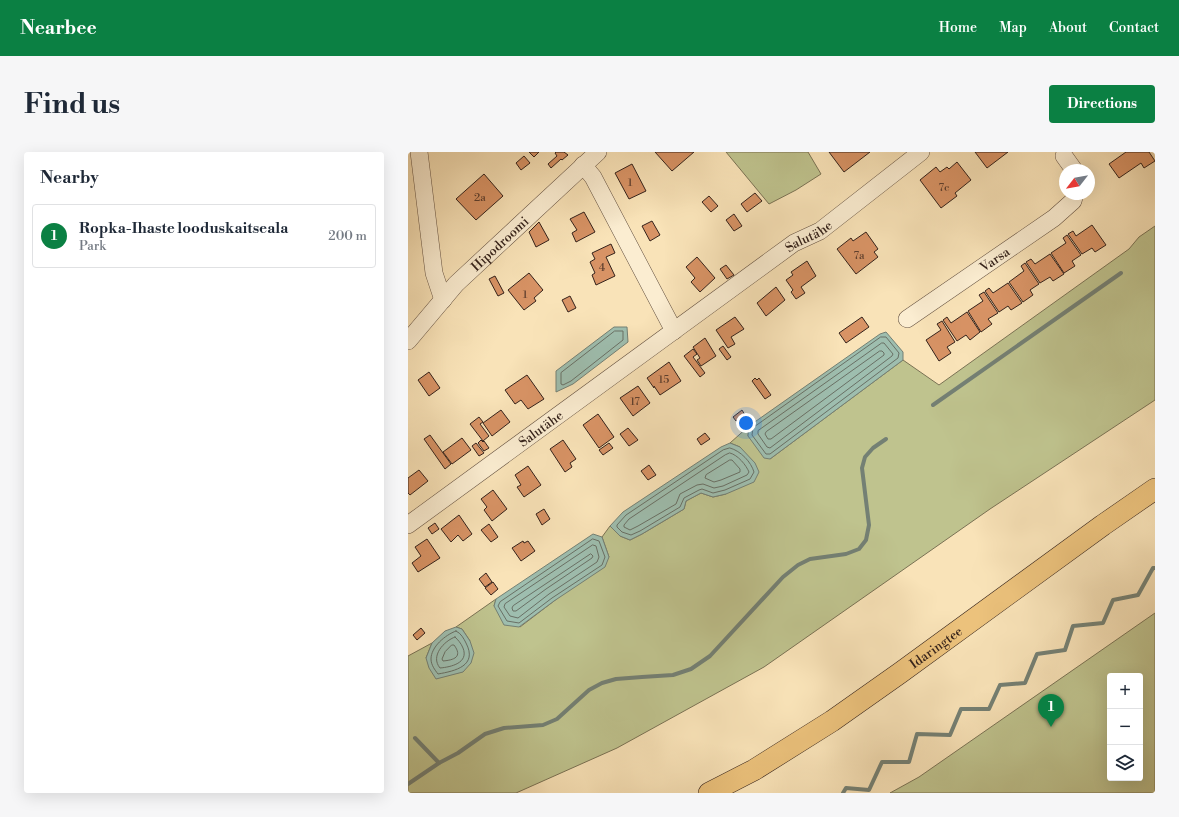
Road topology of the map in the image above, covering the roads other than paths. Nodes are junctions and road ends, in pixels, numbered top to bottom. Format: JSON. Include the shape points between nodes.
{"nodes":[{"id":1,"x":419,"y":152,"type":"edge"},
{"id":2,"x":920,"y":152,"type":"edge"},
{"id":3,"x":1065,"y":153,"type":"edge"},
{"id":4,"x":589,"y":157,"type":"edge"},
{"id":5,"x":1071,"y":164,"type":"edge"},
{"id":6,"x":1073,"y":200,"type":"edge"},
{"id":7,"x":443,"y":300,"type":"junction"},
{"id":8,"x":907,"y":319,"type":"dead end"},
{"id":9,"x":674,"y":331,"type":"junction"},
{"id":10,"x":408,"y":341,"type":"edge"},
{"id":11,"x":1155,"y":489,"type":"edge"},
{"id":12,"x":408,"y":525,"type":"edge"},
{"id":13,"x":709,"y":793,"type":"edge"}],
"edges":[{"from":1,"to":7,"type":"street","via":[[434,273]]},
{"from":2,"to":9,"type":"street","name":"Salutähe","via":[[820,231],[794,243]]},
{"from":3,"to":5,"type":"street"},
{"from":4,"to":7,"type":"street","name":"Hipodroomi","via":[[456,284]]},
{"from":4,"to":9,"type":"street","via":[[593,176]]},
{"from":6,"to":8,"type":"street","name":"Varsa","via":[[1054,218]]},
{"from":7,"to":10,"type":"street","name":"Hipodroomi"},
{"from":9,"to":12,"type":"street","name":"Salutähe"},
{"from":11,"to":13,"type":"main road","name":"Idaringtee","via":[[832,721],[754,770]]}]}
